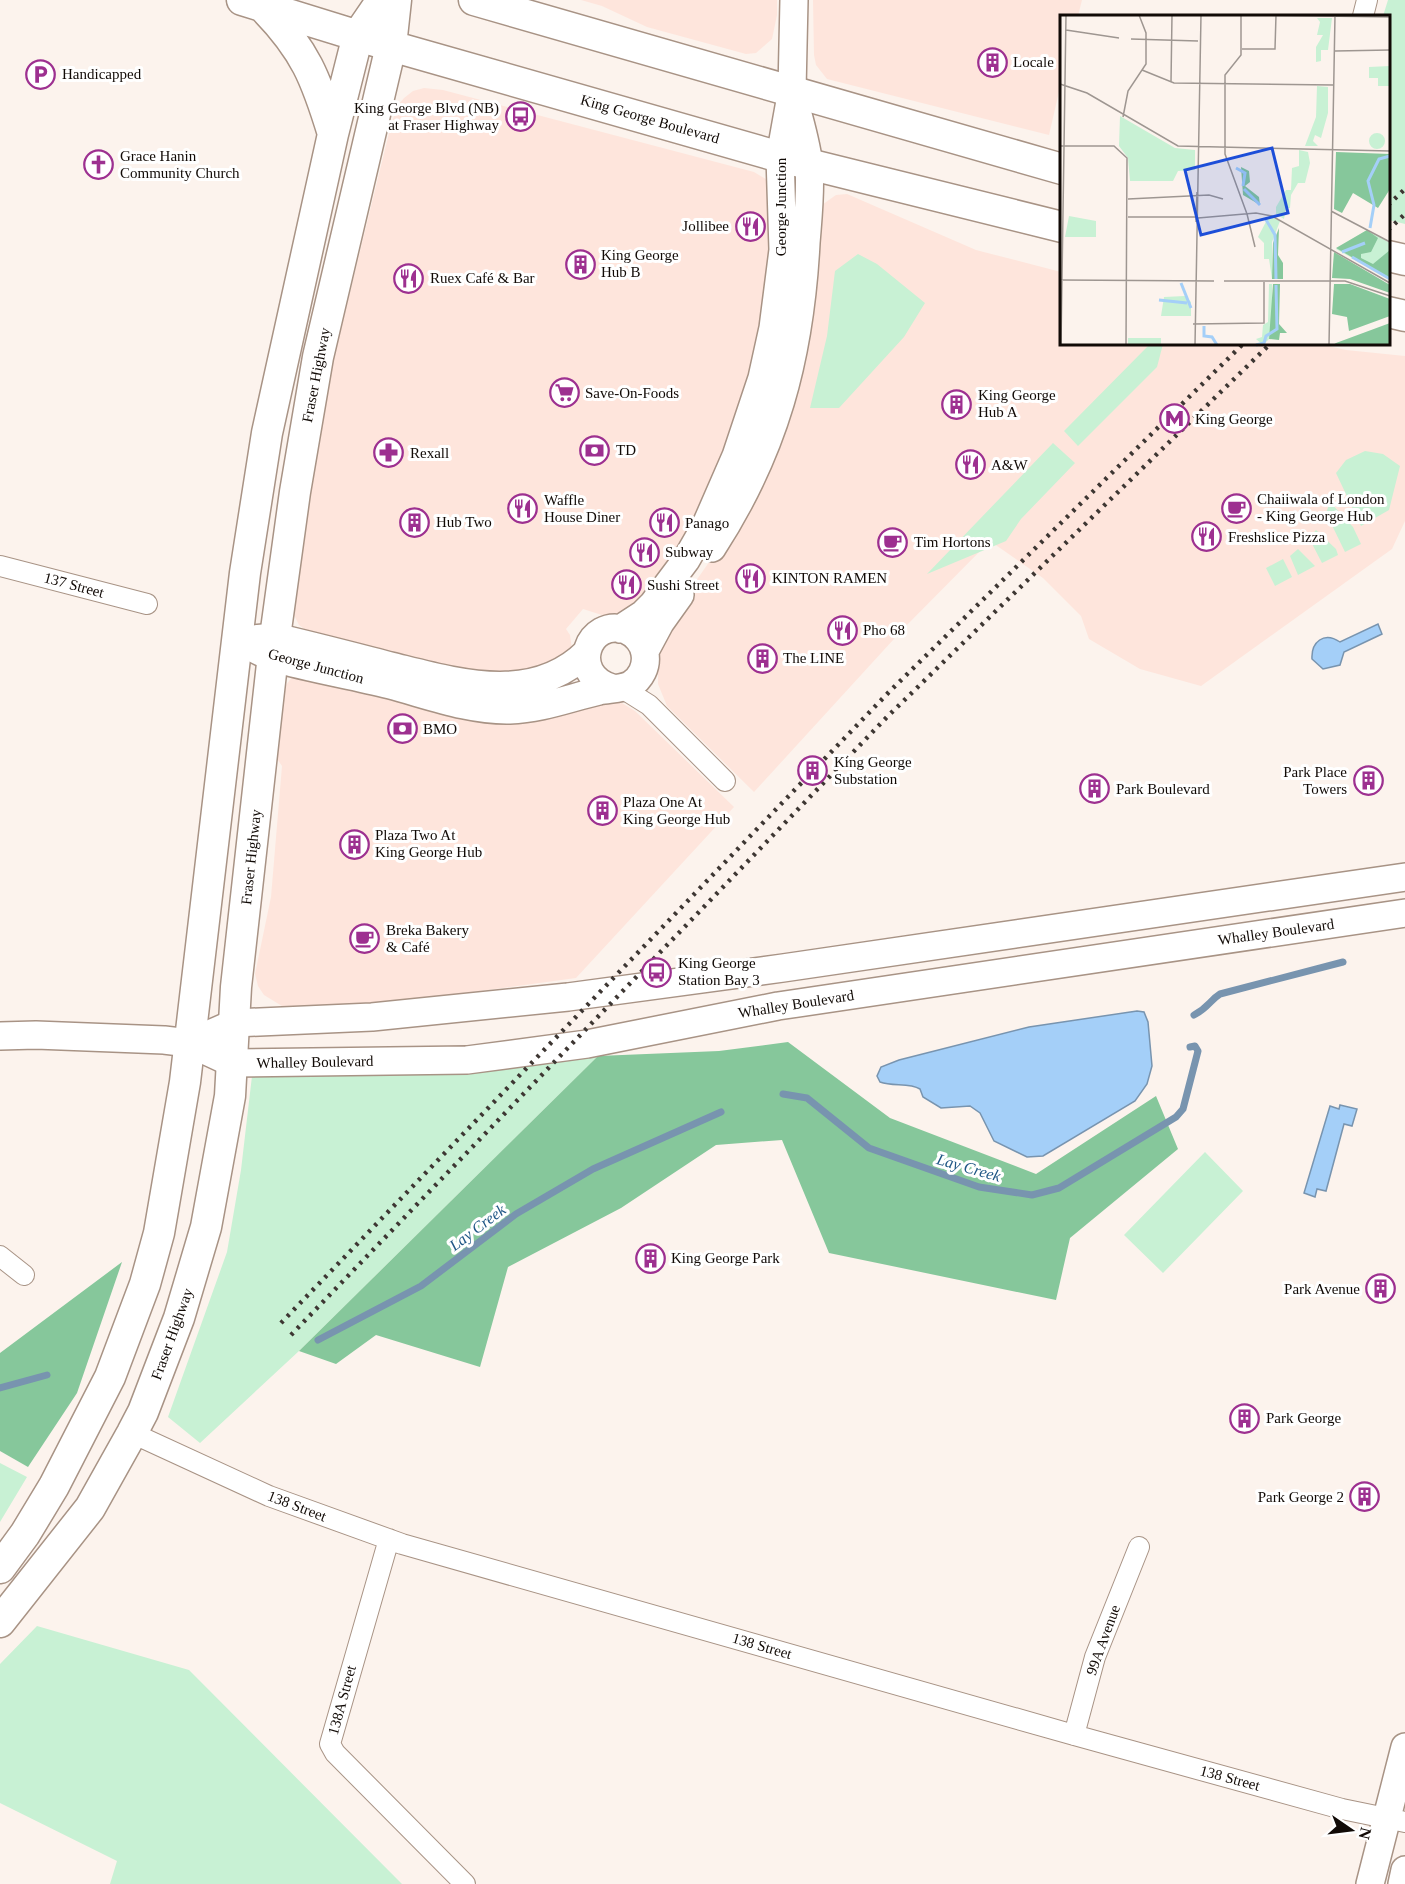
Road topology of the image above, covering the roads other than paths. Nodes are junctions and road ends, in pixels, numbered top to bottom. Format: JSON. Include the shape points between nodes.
{"nodes":[{"id":1,"x":382,"y":0,"type":"edge"},
{"id":2,"x":396,"y":0,"type":"edge"},
{"id":3,"x":474,"y":0,"type":"edge"},
{"id":4,"x":794,"y":0,"type":"edge"},
{"id":5,"x":1367,"y":0,"type":"edge"},
{"id":6,"x":252,"y":3,"type":"edge"},
{"id":7,"x":1363,"y":15,"type":"edge"},
{"id":8,"x":358,"y":35,"type":"junction"},
{"id":9,"x":391,"y":46,"type":"junction"},
{"id":10,"x":792,"y":90,"type":"junction"},
{"id":11,"x":333,"y":134,"type":"junction"},
{"id":12,"x":780,"y":157,"type":"junction"},
{"id":13,"x":809,"y":164,"type":"junction"},
{"id":14,"x":1060,"y":168,"type":"edge"},
{"id":15,"x":1060,"y":227,"type":"edge"},
{"id":16,"x":1390,"y":256,"type":"edge"},
{"id":17,"x":1405,"y":260,"type":"edge"},
{"id":18,"x":1390,"y":312,"type":"edge"},
{"id":19,"x":1405,"y":316,"type":"edge"},
{"id":20,"x":0,"y":566,"type":"edge"},
{"id":21,"x":147,"y":604,"type":"dead end"},
{"id":22,"x":620,"y":629,"type":"junction"},
{"id":23,"x":237,"y":640,"type":"junction"},
{"id":24,"x":274,"y":647,"type":"junction"},
{"id":25,"x":587,"y":652,"type":"junction"},
{"id":26,"x":644,"y":661,"type":"junction"},
{"id":27,"x":617,"y":688,"type":"junction"},
{"id":28,"x":649,"y":705,"type":"junction"},
{"id":29,"x":725,"y":781,"type":"dead end"},
{"id":30,"x":1405,"y":877,"type":"edge"},
{"id":31,"x":1405,"y":913,"type":"edge"},
{"id":32,"x":235,"y":1023,"type":"junction"},
{"id":33,"x":0,"y":1036,"type":"edge"},
{"id":34,"x":189,"y":1043,"type":"junction"},
{"id":35,"x":232,"y":1063,"type":"junction"},
{"id":36,"x":0,"y":1256,"type":"edge"},
{"id":37,"x":24,"y":1275,"type":"dead end"},
{"id":38,"x":132,"y":1433,"type":"junction"},
{"id":39,"x":388,"y":1539,"type":"junction"},
{"id":40,"x":1139,"y":1547,"type":"dead end"},
{"id":41,"x":0,"y":1568,"type":"edge"},
{"id":42,"x":0,"y":1622,"type":"edge"},
{"id":43,"x":1074,"y":1735,"type":"junction"},
{"id":44,"x":1405,"y":1747,"type":"edge"},
{"id":45,"x":1396,"y":1820,"type":"edge"},
{"id":46,"x":1405,"y":1870,"type":"edge"},
{"id":47,"x":465,"y":1884,"type":"edge"},
{"id":48,"x":1370,"y":1884,"type":"edge"},
{"id":49,"x":1402,"y":1884,"type":"edge"}],
"edges":[{"from":1,"to":8,"type":"main road"},
{"from":2,"to":9,"type":"main road","name":"Fraser Highway"},
{"from":3,"to":10,"type":"main road"},
{"from":4,"to":10,"type":"main road"},
{"from":5,"to":7,"type":"street"},
{"from":6,"to":8,"type":"main road","name":"King George Boulevard"},
{"from":6,"to":11,"type":"main road","via":[[290,35],[310,68]]},
{"from":8,"to":9,"type":"main road","name":"King George Boulevard"},
{"from":8,"to":11,"type":"main road"},
{"from":9,"to":12,"type":"main road","name":"King George Boulevard"},
{"from":9,"to":24,"type":"main road","name":"Fraser Highway","via":[[318,357]]},
{"from":10,"to":12,"type":"main road","name":"George Junction"},
{"from":10,"to":13,"type":"main road","name":"George Junction"},
{"from":10,"to":14,"type":"main road"},
{"from":11,"to":23,"type":"main road","via":[[267,433]]},
{"from":12,"to":13,"type":"main road","name":"King George Boulevard"},
{"from":12,"to":22,"type":"main road","name":"George Junction","via":[[781,272],[769,353],[753,409],[717,502],[686,560],[648,609]]},
{"from":13,"to":15,"type":"main road","name":"King George Boulevard"},
{"from":13,"to":26,"type":"main road","name":"George Junction","via":[[804,282],[795,347],[780,405],[752,480],[660,623]]},
{"from":16,"to":17,"type":"main road"},
{"from":18,"to":19,"type":"main road"},
{"from":20,"to":21,"type":"street","name":"137 Street"},
{"from":22,"to":25,"type":"main road","via":[[602,632]]},
{"from":22,"to":26,"type":"main road","via":[[636,636]]},
{"from":23,"to":24,"type":"main road","name":"George Junction"},
{"from":23,"to":34,"type":"main road"},
{"from":24,"to":25,"type":"main road","name":"George Junction","via":[[481,686],[514,686],[540,680],[565,670]]},
{"from":24,"to":27,"type":"main road","name":"George Junction","via":[[488,709],[534,708]]},
{"from":24,"to":32,"type":"main road","name":"Fraser Highway"},
{"from":25,"to":27,"type":"main road","via":[[591,675],[603,685]]},
{"from":26,"to":27,"type":"main road","via":[[631,684]]},
{"from":26,"to":28,"type":"street","via":[[641,678]]},
{"from":27,"to":28,"type":"street"},
{"from":28,"to":29,"type":"street"},
{"from":30,"to":32,"type":"main road","name":"Whalley Boulevard","via":[[580,995],[372,1017]]},
{"from":31,"to":35,"type":"main road","name":"Whalley Boulevard","via":[[778,1006],[522,1054],[420,1061]]},
{"from":32,"to":34,"type":"main road","name":"Whalley Boulevard"},
{"from":32,"to":35,"type":"main road","name":"Fraser Highway"},
{"from":33,"to":34,"type":"main road","name":"Whalley Boulevard"},
{"from":34,"to":35,"type":"main road","name":"Whalley Boulevard"},
{"from":34,"to":41,"type":"main road","via":[[170,1181],[145,1284],[110,1377],[83,1432],[26,1534]]},
{"from":35,"to":38,"type":"main road","name":"Fraser Highway","via":[[218,1172],[195,1270],[160,1371]]},
{"from":36,"to":37,"type":"street"},
{"from":38,"to":39,"type":"street","name":"138 Street","via":[[268,1496]]},
{"from":38,"to":42,"type":"main road","name":"Fraser Highway","via":[[90,1508]]},
{"from":39,"to":43,"type":"street","name":"138 Street"},
{"from":39,"to":47,"type":"street","name":"138A Street","via":[[330,1744]]},
{"from":40,"to":43,"type":"street","name":"99A Avenue","via":[[1095,1657]]},
{"from":43,"to":45,"type":"street","name":"138 Street","via":[[1342,1809]]},
{"from":44,"to":45,"type":"main road"},
{"from":45,"to":48,"type":"main road"},
{"from":46,"to":49,"type":"main road"}]}
